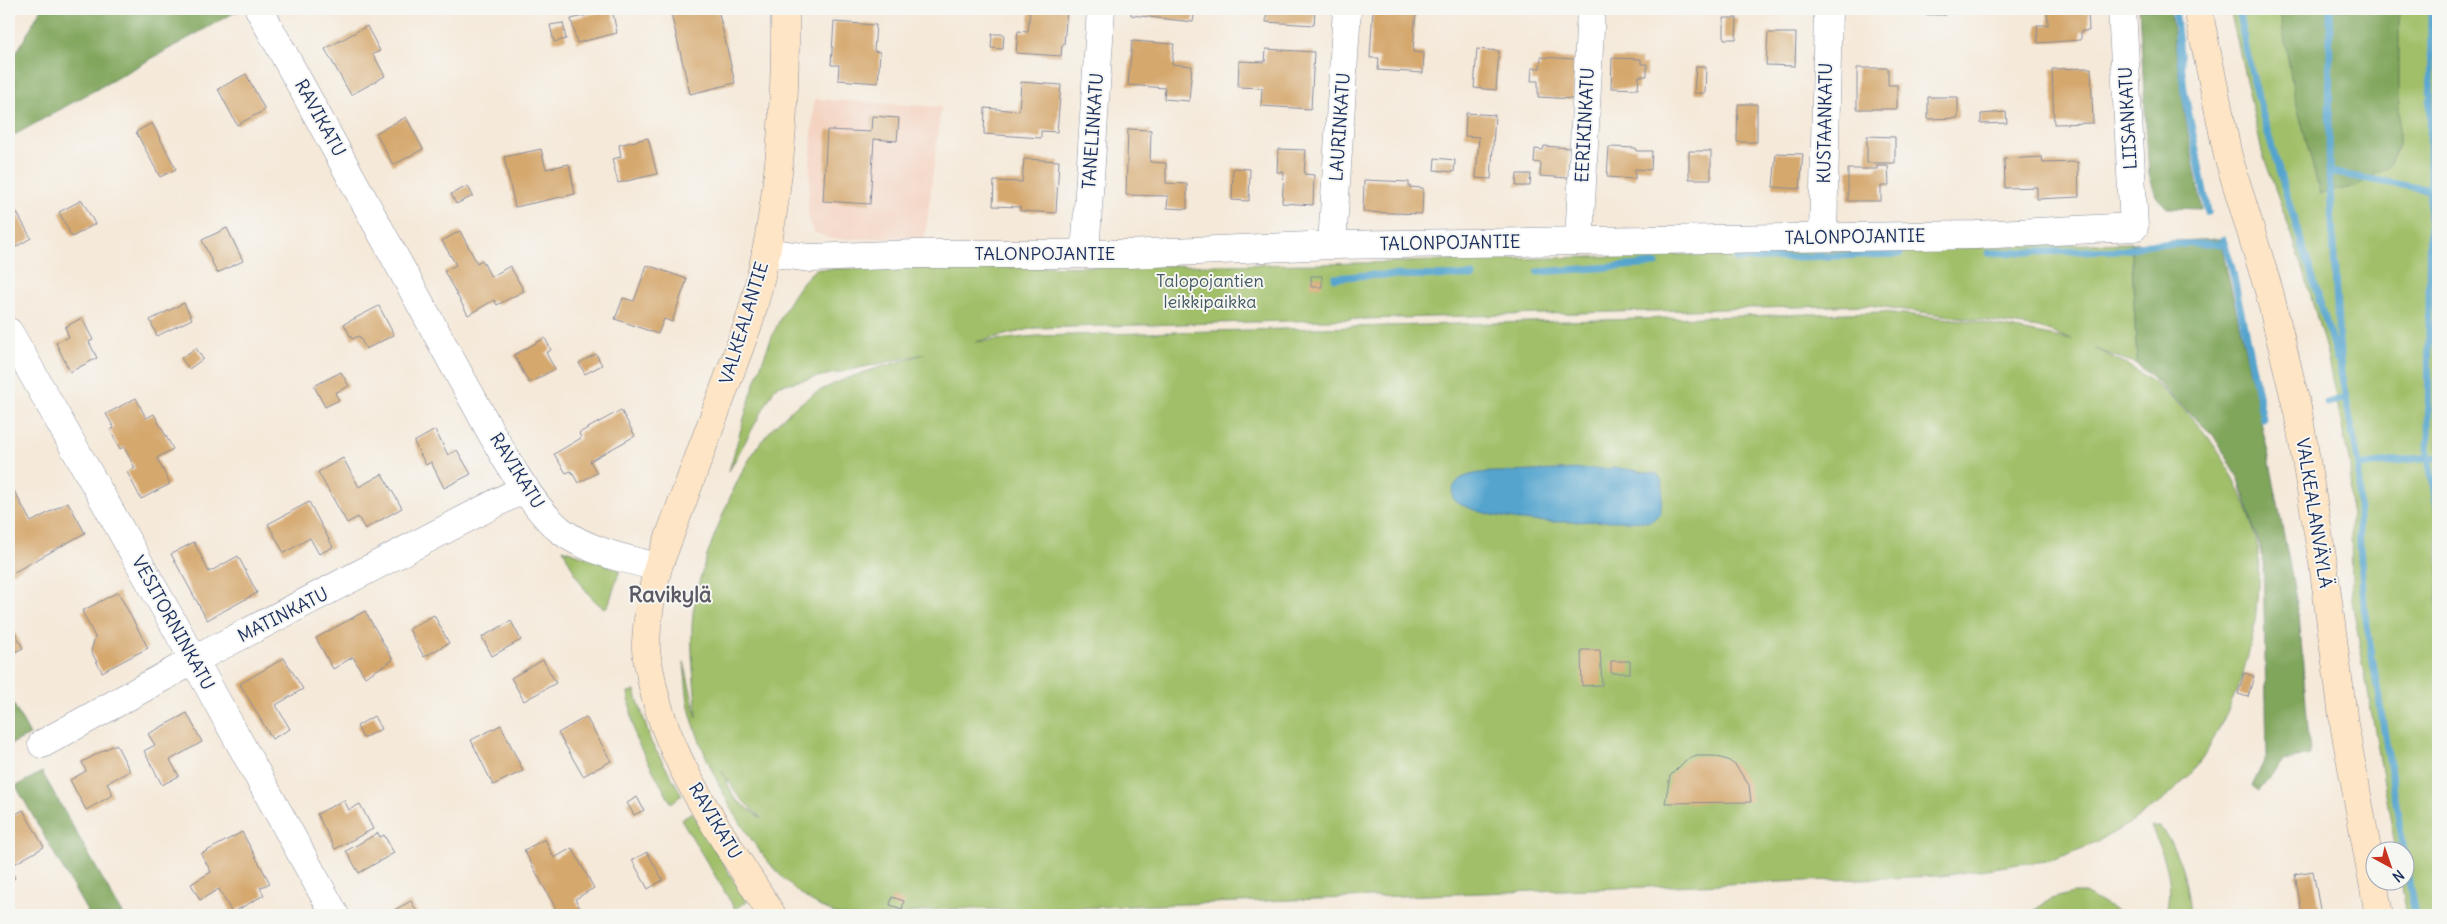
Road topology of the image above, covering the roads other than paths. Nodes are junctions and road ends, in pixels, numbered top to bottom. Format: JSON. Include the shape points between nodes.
{"nodes":[{"id":1,"x":259,"y":9,"type":"edge"},
{"id":2,"x":786,"y":9,"type":"edge"},
{"id":3,"x":1101,"y":9,"type":"edge"},
{"id":4,"x":1347,"y":9,"type":"edge"},
{"id":5,"x":1591,"y":9,"type":"edge"},
{"id":6,"x":1828,"y":9,"type":"edge"},
{"id":7,"x":2122,"y":9,"type":"edge"},
{"id":8,"x":2198,"y":9,"type":"edge"},
{"id":9,"x":2206,"y":9,"type":"edge"},
{"id":10,"x":2220,"y":118,"type":"junction"},
{"id":11,"x":2134,"y":227,"type":"joint"},
{"id":12,"x":1823,"y":237,"type":"junction"},
{"id":13,"x":1579,"y":241,"type":"junction"},
{"id":14,"x":1332,"y":245,"type":"junction"},
{"id":15,"x":766,"y":252,"type":"junction"},
{"id":16,"x":1085,"y":254,"type":"junction"},
{"id":17,"x":9,"y":332,"type":"edge"},
{"id":18,"x":525,"y":488,"type":"junction"},
{"id":19,"x":658,"y":567,"type":"junction"},
{"id":20,"x":194,"y":660,"type":"junction"},
{"id":21,"x":42,"y":744,"type":"dead end"},
{"id":22,"x":335,"y":915,"type":"edge"},
{"id":23,"x":772,"y":915,"type":"edge"},
{"id":24,"x":2378,"y":915,"type":"edge"}],
"edges":[{"from":1,"to":18,"type":"street","name":"RAVIKATU","via":[[431,324]]},
{"from":2,"to":15,"type":"main road","name":"VALKEALANTIE","via":[[782,140]]},
{"from":3,"to":16,"type":"street","name":"TANELINKATU"},
{"from":4,"to":14,"type":"street","name":"LAURINKATU"},
{"from":5,"to":13,"type":"street","name":"EERIKINKATU"},
{"from":6,"to":12,"type":"street","name":"KUSTAANKATU"},
{"from":7,"to":11,"type":"street","name":"LIISANKATU"},
{"from":8,"to":10,"type":"main road","name":"VALKEALANVÄYLÄ"},
{"from":9,"to":10,"type":"main road","name":"VALKEALANVÄYLÄ"},
{"from":10,"to":24,"type":"main road","name":"VALKEALANVÄYLÄ","via":[[2236,185],[2269,291],[2298,412],[2323,563],[2344,724]]},
{"from":11,"to":12,"type":"street","name":"TALONPOJANTIE","via":[[1976,235]]},
{"from":12,"to":13,"type":"street","name":"TALONPOJANTIE"},
{"from":13,"to":14,"type":"street","name":"TALONPOJANTIE"},
{"from":14,"to":16,"type":"street","name":"TALONPOJANTIE"},
{"from":15,"to":16,"type":"street","name":"TALONPOJANTIE","via":[[810,258]]},
{"from":15,"to":19,"type":"main road","name":"VALKEALANTIE","via":[[749,322]]},
{"from":17,"to":20,"type":"street","name":"VESITORNINKATU"},
{"from":18,"to":19,"type":"street","name":"RAVIKATU","via":[[544,514],[578,542]]},
{"from":18,"to":20,"type":"street","name":"MATINKATU"},
{"from":19,"to":23,"type":"main road","name":"RAVIKATU","via":[[646,643],[659,715],[700,799]]},
{"from":20,"to":21,"type":"street","name":"MATINKATU"},
{"from":20,"to":22,"type":"street","name":"VESITORNINKATU"}]}
